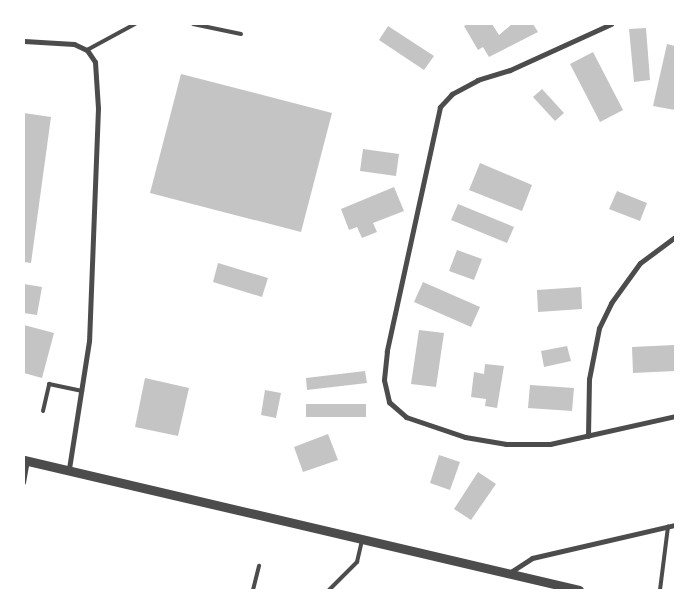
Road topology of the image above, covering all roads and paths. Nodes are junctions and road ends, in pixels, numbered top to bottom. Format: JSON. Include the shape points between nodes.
{"nodes":[{"id":1,"x":135,"y":24,"type":"edge"},
{"id":2,"x":193,"y":24,"type":"edge"},
{"id":3,"x":611,"y":24,"type":"edge"},
{"id":4,"x":241,"y":34,"type":"dead end"},
{"id":5,"x":24,"y":41,"type":"edge"},
{"id":6,"x":87,"y":50,"type":"junction"},
{"id":7,"x":675,"y":237,"type":"edge"},
{"id":8,"x":82,"y":391,"type":"junction"},
{"id":9,"x":43,"y":411,"type":"dead end"},
{"id":10,"x":675,"y":416,"type":"edge"},
{"id":11,"x":588,"y":436,"type":"junction"},
{"id":12,"x":26,"y":461,"type":"edge"},
{"id":13,"x":69,"y":470,"type":"junction"},
{"id":14,"x":24,"y":483,"type":"edge"},
{"id":15,"x":675,"y":526,"type":"edge"},
{"id":16,"x":668,"y":527,"type":"junction"},
{"id":17,"x":362,"y":541,"type":"junction"},
{"id":18,"x":259,"y":566,"type":"dead end"},
{"id":19,"x":507,"y":574,"type":"junction"},
{"id":20,"x":334,"y":585,"type":"junction"},
{"id":21,"x":548,"y":587,"type":"edge"},
{"id":22,"x":253,"y":590,"type":"edge"},
{"id":23,"x":329,"y":590,"type":"edge"},
{"id":24,"x":333,"y":590,"type":"edge"},
{"id":25,"x":579,"y":590,"type":"edge"},
{"id":26,"x":660,"y":590,"type":"edge"}],
"edges":[{"from":1,"to":6,"type":"lane"},
{"from":2,"to":4,"type":"lane"},
{"from":3,"to":11,"type":"street","via":[[510,70],[478,80],[452,94],[440,107],[387,351],[384,380],[389,402],[406,417],[464,437],[506,444],[541,444]]},
{"from":5,"to":6,"type":"street","via":[[74,44]]},
{"from":6,"to":8,"type":"street","via":[[96,62],[98,108],[89,341]]},
{"from":7,"to":11,"type":"street","via":[[640,263],[599,328],[589,379]]},
{"from":8,"to":9,"type":"lane","via":[[48,384]]},
{"from":8,"to":13,"type":"street"},
{"from":10,"to":11,"type":"street"},
{"from":12,"to":13,"type":"street"},
{"from":12,"to":14,"type":"lane"},
{"from":13,"to":17,"type":"street"},
{"from":15,"to":16,"type":"street"},
{"from":16,"to":19,"type":"street","via":[[532,558]]},
{"from":16,"to":26,"type":"lane"},
{"from":17,"to":19,"type":"street"},
{"from":17,"to":20,"type":"lane","via":[[357,562]]},
{"from":18,"to":22,"type":"lane"},
{"from":19,"to":21,"type":"street"},
{"from":20,"to":23,"type":"lane"},
{"from":20,"to":24,"type":"lane"},
{"from":21,"to":25,"type":"street"}]}
